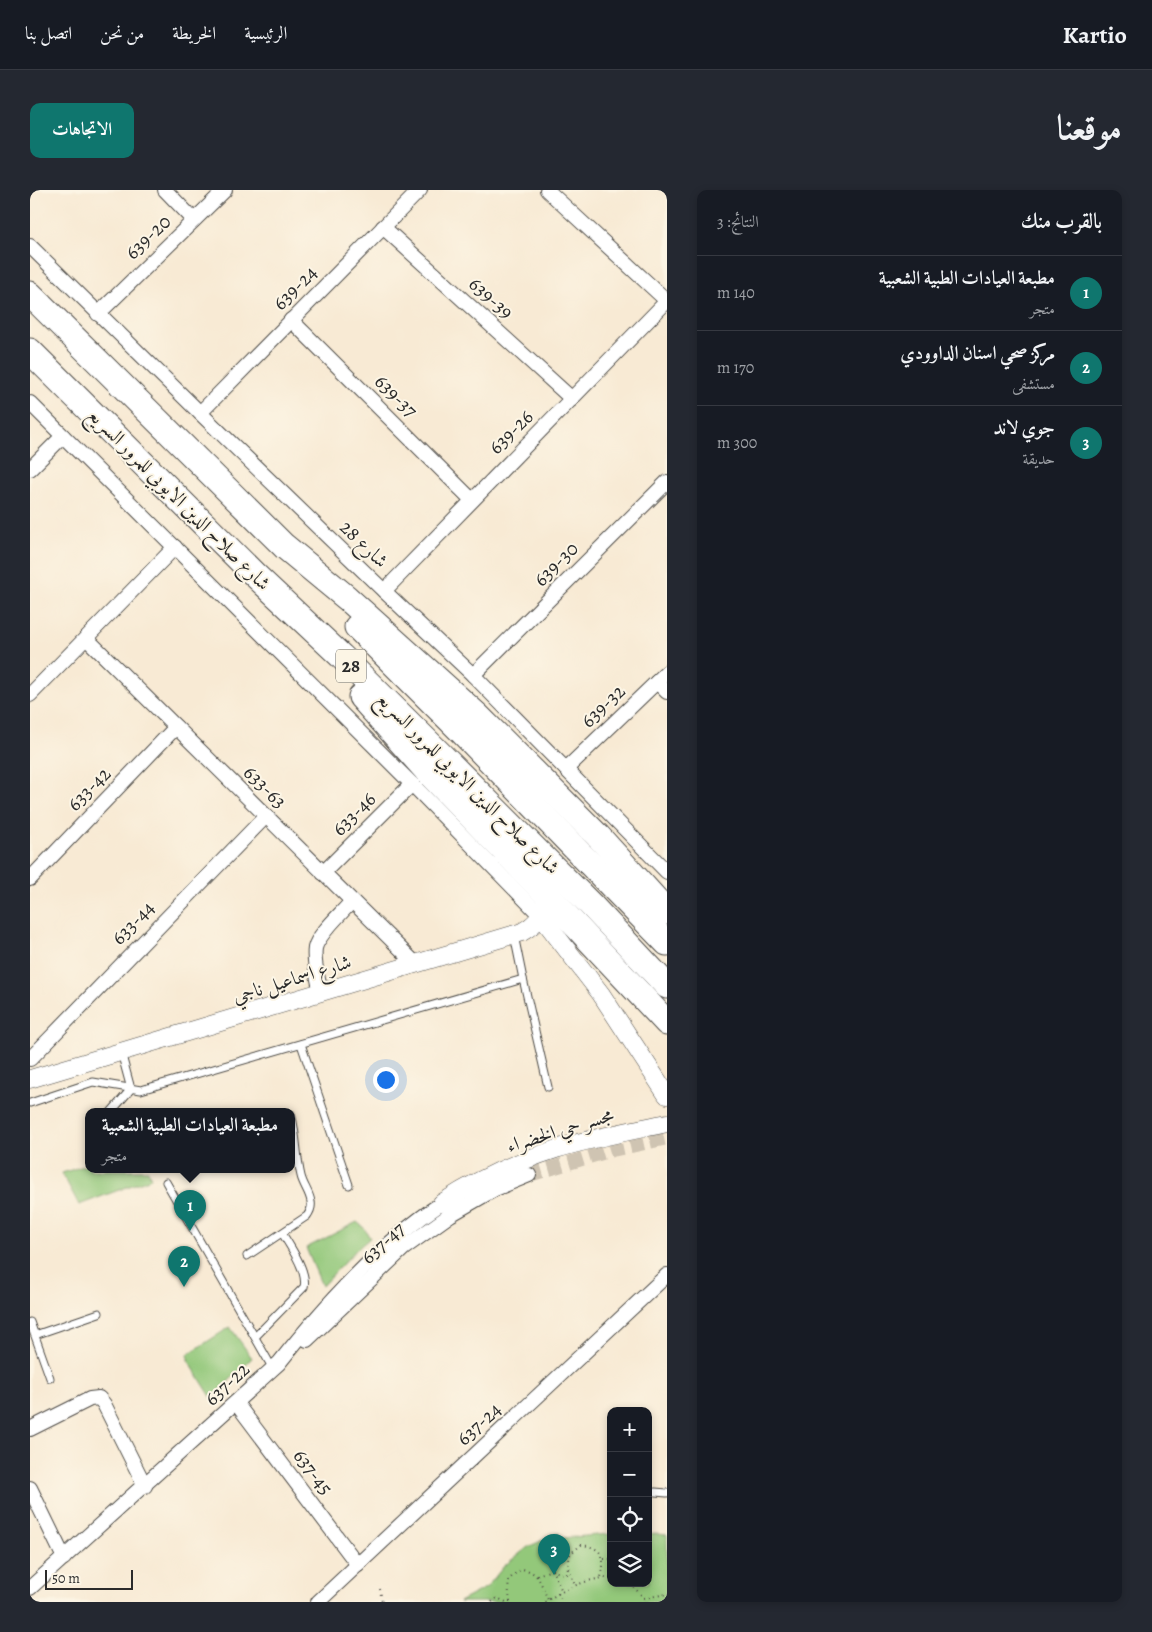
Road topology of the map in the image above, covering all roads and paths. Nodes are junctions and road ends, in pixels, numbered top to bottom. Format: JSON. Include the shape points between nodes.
{"nodes":[{"id":1,"x":165,"y":190,"type":"edge"},
{"id":2,"x":225,"y":190,"type":"edge"},
{"id":3,"x":420,"y":190,"type":"edge"},
{"id":4,"x":547,"y":190,"type":"edge"},
{"id":5,"x":194,"y":220,"type":"junction"},
{"id":6,"x":383,"y":228,"type":"junction"},
{"id":7,"x":30,"y":246,"type":"edge"},
{"id":8,"x":30,"y":294,"type":"edge"},
{"id":9,"x":667,"y":301,"type":"edge"},
{"id":10,"x":98,"y":314,"type":"junction"},
{"id":11,"x":292,"y":320,"type":"junction"},
{"id":12,"x":30,"y":351,"type":"edge"},
{"id":13,"x":572,"y":399,"type":"junction"},
{"id":14,"x":30,"y":403,"type":"edge"},
{"id":15,"x":200,"y":413,"type":"junction"},
{"id":16,"x":63,"y":436,"type":"junction"},
{"id":17,"x":30,"y":469,"type":"edge"},
{"id":18,"x":667,"y":482,"type":"edge"},
{"id":19,"x":472,"y":500,"type":"junction"},
{"id":20,"x":284,"y":546,"type":"junction"},
{"id":21,"x":175,"y":547,"type":"junction"},
{"id":22,"x":255,"y":575,"type":"junction"},
{"id":23,"x":384,"y":591,"type":"junction"},
{"id":24,"x":86,"y":638,"type":"junction"},
{"id":25,"x":473,"y":675,"type":"junction"},
{"id":26,"x":664,"y":682,"type":"edge"},
{"id":27,"x":30,"y":695,"type":"edge"},
{"id":28,"x":176,"y":727,"type":"junction"},
{"id":29,"x":566,"y":769,"type":"junction"},
{"id":30,"x":412,"y":784,"type":"junction"},
{"id":31,"x":266,"y":816,"type":"junction"},
{"id":32,"x":598,"y":836,"type":"junction"},
{"id":33,"x":667,"y":872,"type":"edge"},
{"id":34,"x":323,"y":873,"type":"junction"},
{"id":35,"x":30,"y":879,"type":"edge"},
{"id":36,"x":667,"y":896,"type":"edge"},
{"id":37,"x":352,"y":901,"type":"junction"},
{"id":38,"x":545,"y":907,"type":"junction"},
{"id":39,"x":667,"y":912,"type":"edge"},
{"id":40,"x":514,"y":934,"type":"junction"},
{"id":41,"x":667,"y":943,"type":"edge"},
{"id":42,"x":416,"y":964,"type":"junction"},
{"id":43,"x":523,"y":979,"type":"junction"},
{"id":44,"x":627,"y":980,"type":"junction"},
{"id":45,"x":667,"y":986,"type":"edge"},
{"id":46,"x":321,"y":992,"type":"junction"},
{"id":47,"x":667,"y":1023,"type":"edge"},
{"id":48,"x":667,"y":1038,"type":"edge"},
{"id":49,"x":301,"y":1044,"type":"junction"},
{"id":50,"x":121,"y":1052,"type":"junction"},
{"id":51,"x":30,"y":1059,"type":"edge"},
{"id":52,"x":30,"y":1079,"type":"edge"},
{"id":53,"x":548,"y":1087,"type":"dead end"},
{"id":54,"x":131,"y":1089,"type":"junction"},
{"id":55,"x":667,"y":1095,"type":"edge"},
{"id":56,"x":30,"y":1103,"type":"edge"},
{"id":57,"x":114,"y":1108,"type":"edge"},
{"id":58,"x":667,"y":1123,"type":"edge"},
{"id":59,"x":295,"y":1134,"type":"edge"},
{"id":60,"x":530,"y":1175,"type":"tunnel mouth"},
{"id":61,"x":166,"y":1182,"type":"dead end"},
{"id":62,"x":349,"y":1185,"type":"dead end"},
{"id":63,"x":442,"y":1203,"type":"joint"},
{"id":64,"x":282,"y":1233,"type":"junction"},
{"id":65,"x":247,"y":1256,"type":"dead end"},
{"id":66,"x":667,"y":1275,"type":"edge"},
{"id":67,"x":99,"y":1312,"type":"dead end"},
{"id":68,"x":30,"y":1322,"type":"edge"},
{"id":69,"x":35,"y":1335,"type":"junction"},
{"id":70,"x":254,"y":1337,"type":"junction"},
{"id":71,"x":276,"y":1366,"type":"junction"},
{"id":72,"x":50,"y":1378,"type":"dead end"},
{"id":73,"x":236,"y":1403,"type":"junction"},
{"id":74,"x":30,"y":1429,"type":"edge"},
{"id":75,"x":145,"y":1486,"type":"junction"},
{"id":76,"x":30,"y":1488,"type":"edge"},
{"id":77,"x":655,"y":1492,"type":"dead end"},
{"id":78,"x":667,"y":1493,"type":"edge"},
{"id":79,"x":64,"y":1558,"type":"junction"},
{"id":80,"x":604,"y":1559,"type":"joint"},
{"id":81,"x":358,"y":1565,"type":"junction"},
{"id":82,"x":569,"y":1568,"type":"junction"},
{"id":83,"x":552,"y":1570,"type":"junction"},
{"id":84,"x":537,"y":1575,"type":"junction"},
{"id":85,"x":601,"y":1578,"type":"junction"},
{"id":86,"x":607,"y":1578,"type":"edge"},
{"id":87,"x":575,"y":1586,"type":"junction"},
{"id":88,"x":634,"y":1587,"type":"edge"},
{"id":89,"x":30,"y":1588,"type":"edge"},
{"id":90,"x":380,"y":1589,"type":"dead end"},
{"id":91,"x":562,"y":1591,"type":"junction"},
{"id":92,"x":558,"y":1593,"type":"junction"},
{"id":93,"x":667,"y":1594,"type":"edge"},
{"id":94,"x":644,"y":1598,"type":"junction"},
{"id":95,"x":546,"y":1601,"type":"edge"},
{"id":96,"x":318,"y":1602,"type":"edge"},
{"id":97,"x":382,"y":1602,"type":"edge"},
{"id":98,"x":492,"y":1602,"type":"edge"},
{"id":99,"x":506,"y":1602,"type":"edge"},
{"id":100,"x":510,"y":1602,"type":"edge"},
{"id":101,"x":562,"y":1602,"type":"edge"},
{"id":102,"x":646,"y":1602,"type":"edge"}],
"edges":[{"from":1,"to":5,"type":"street"},
{"from":2,"to":5,"type":"street","name":"639-20"},
{"from":3,"to":6,"type":"street","name":"639-24"},
{"from":4,"to":9,"type":"street"},
{"from":5,"to":10,"type":"street","name":"639-20"},
{"from":6,"to":11,"type":"street","name":"639-24"},
{"from":6,"to":13,"type":"street","name":"639-39"},
{"from":7,"to":10,"type":"street","name":"شارع 28"},
{"from":8,"to":20,"type":"highway","name":"شارع صلاح الدين الايوبي للمرور السريع","number":"28"},
{"from":9,"to":13,"type":"street","name":"639-26"},
{"from":10,"to":15,"type":"street","name":"شارع 28"},
{"from":11,"to":15,"type":"street","name":"639-24"},
{"from":11,"to":19,"type":"street","name":"639-37"},
{"from":12,"to":22,"type":"highway","name":"شارع صلاح الدين الايوبي للمرور السريع","number":"28"},
{"from":13,"to":19,"type":"street","name":"639-26"},
{"from":14,"to":16,"type":"street"},
{"from":15,"to":23,"type":"street","name":"شارع 28"},
{"from":16,"to":17,"type":"street"},
{"from":16,"to":21,"type":"street"},
{"from":18,"to":25,"type":"street","name":"639-30"},
{"from":19,"to":23,"type":"street","name":"639-26"},
{"from":20,"to":32,"type":"highway","name":"شارع صلاح الدين الايوبي للمرور السريع","number":"28","via":[[478,716]]},
{"from":20,"to":41,"type":"highway","name":"شارع صلاح الدين الايوبي للمرور السريع","number":"28","via":[[387,658]]},
{"from":21,"to":24,"type":"street"},
{"from":21,"to":30,"type":"street"},
{"from":22,"to":38,"type":"highway"},
{"from":22,"to":45,"type":"highway","name":"شارع صلاح الدين الايوبي للمرور السريع","number":"28","via":[[348,662],[590,904]]},
{"from":23,"to":25,"type":"street","name":"شارع 28"},
{"from":24,"to":27,"type":"street"},
{"from":24,"to":28,"type":"street","name":"633-63"},
{"from":25,"to":29,"type":"street","name":"شارع 28"},
{"from":26,"to":29,"type":"street","name":"639-32"},
{"from":28,"to":31,"type":"street","name":"633-63"},
{"from":28,"to":35,"type":"street","name":"633-42"},
{"from":29,"to":33,"type":"street","name":"شارع 28"},
{"from":30,"to":34,"type":"street","name":"633-46"},
{"from":30,"to":38,"type":"street"},
{"from":31,"to":34,"type":"street","name":"633-63"},
{"from":31,"to":51,"type":"street","name":"633-44"},
{"from":32,"to":36,"type":"highway"},
{"from":32,"to":39,"type":"highway","name":"شارع صلاح الدين الايوبي للمرور السريع","number":"28"},
{"from":34,"to":37,"type":"street","name":"633-63"},
{"from":37,"to":42,"type":"street","name":"633-63"},
{"from":37,"to":46,"type":"street","via":[[321,936],[315,948]]},
{"from":38,"to":40,"type":"street","name":"شارع اسماعيل ناجي","via":[[532,926]]},
{"from":38,"to":44,"type":"highway"},
{"from":38,"to":55,"type":"street"},
{"from":40,"to":42,"type":"street","name":"شارع اسماعيل ناجي"},
{"from":40,"to":43,"type":"lane"},
{"from":42,"to":46,"type":"street","name":"شارع اسماعيل ناجي"},
{"from":43,"to":49,"type":"lane"},
{"from":43,"to":53,"type":"lane"},
{"from":44,"to":47,"type":"highway"},
{"from":44,"to":48,"type":"highway"},
{"from":46,"to":50,"type":"street","name":"شارع اسماعيل ناجي"},
{"from":49,"to":54,"type":"lane","via":[[141,1090]]},
{"from":49,"to":62,"type":"lane"},
{"from":50,"to":52,"type":"street","name":"شارع اسماعيل ناجي"},
{"from":50,"to":54,"type":"lane"},
{"from":54,"to":56,"type":"lane","via":[[93,1082]]},
{"from":54,"to":57,"type":"lane"},
{"from":58,"to":63,"type":"street","name":"مجسر حي الخضراء","via":[[541,1154],[494,1174]]},
{"from":59,"to":64,"type":"lane","via":[[297,1156],[311,1209],[307,1216]]},
{"from":60,"to":71,"type":"street","name":"637-47","via":[[475,1199],[450,1214],[412,1243]]},
{"from":61,"to":70,"type":"lane"},
{"from":63,"to":71,"type":"street","name":"637-22","via":[[373,1258]]},
{"from":64,"to":65,"type":"lane"},
{"from":64,"to":70,"type":"lane","via":[[306,1282]]},
{"from":66,"to":81,"type":"street","name":"637-24"},
{"from":67,"to":69,"type":"lane"},
{"from":68,"to":69,"type":"lane"},
{"from":69,"to":72,"type":"lane"},
{"from":70,"to":71,"type":"lane"},
{"from":71,"to":73,"type":"street","name":"637-22"},
{"from":73,"to":75,"type":"street","name":"637-22"},
{"from":73,"to":81,"type":"street","name":"637-45"},
{"from":74,"to":75,"type":"street","via":[[90,1399],[99,1398]]},
{"from":75,"to":79,"type":"street","name":"637-22"},
{"from":76,"to":79,"type":"street"},
{"from":77,"to":78,"type":"lane"},
{"from":79,"to":89,"type":"street","name":"637-22"},
{"from":80,"to":82,"type":"path","via":[[594,1547],[581,1545],[570,1554]]},
{"from":80,"to":85,"type":"path"},
{"from":81,"to":96,"type":"street","name":"637-24"},
{"from":82,"to":83,"type":"path","via":[[567,1574]]},
{"from":82,"to":87,"type":"path"},
{"from":83,"to":84,"type":"path"},
{"from":83,"to":91,"type":"path"},
{"from":84,"to":95,"type":"path"},
{"from":84,"to":100,"type":"path","via":[[522,1569],[514,1574],[507,1589]]},
{"from":85,"to":86,"type":"path"},
{"from":85,"to":87,"type":"path"},
{"from":87,"to":91,"type":"path"},
{"from":88,"to":94,"type":"path"},
{"from":90,"to":97,"type":"path"},
{"from":91,"to":92,"type":"path"},
{"from":92,"to":95,"type":"path"},
{"from":92,"to":101,"type":"path"},
{"from":93,"to":94,"type":"path"},
{"from":94,"to":102,"type":"path"},
{"from":98,"to":99,"type":"path","via":[[497,1598]]}]}
